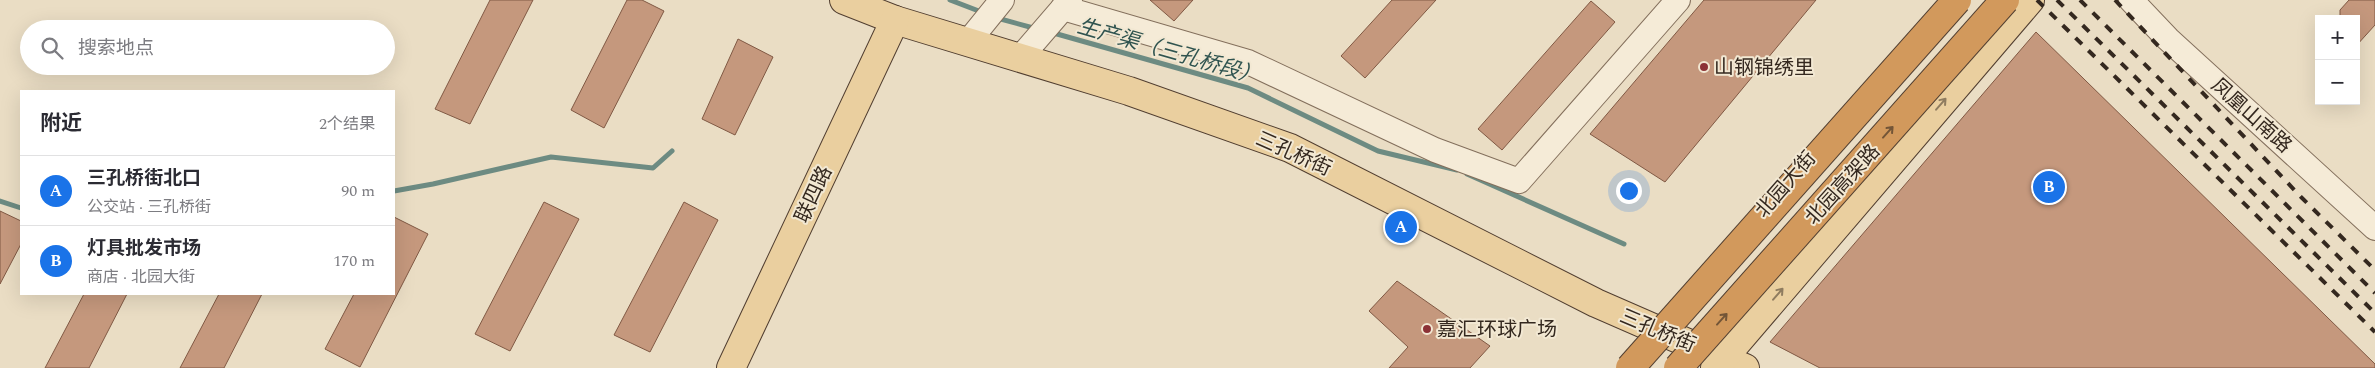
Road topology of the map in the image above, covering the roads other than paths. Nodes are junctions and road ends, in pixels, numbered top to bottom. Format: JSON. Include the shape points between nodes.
{"nodes":[{"id":1,"x":844,"y":0,"type":"edge"},
{"id":2,"x":1002,"y":0,"type":"edge"},
{"id":3,"x":1678,"y":0,"type":"edge"},
{"id":4,"x":1948,"y":0,"type":"edge"},
{"id":5,"x":1957,"y":0,"type":"edge"},
{"id":6,"x":2005,"y":0,"type":"edge"},
{"id":7,"x":2030,"y":0,"type":"edge"},
{"id":8,"x":2130,"y":0,"type":"edge"},
{"id":9,"x":1061,"y":10,"type":"edge"},
{"id":10,"x":895,"y":20,"type":"junction"},
{"id":11,"x":968,"y":42,"type":"junction"},
{"id":12,"x":1028,"y":49,"type":"junction"},
{"id":13,"x":2375,"y":228,"type":"edge"},
{"id":14,"x":1655,"y":330,"type":"junction"},
{"id":15,"x":1728,"y":365,"type":"edge"},
{"id":16,"x":731,"y":368,"type":"edge"},
{"id":17,"x":1622,"y":368,"type":"edge"},
{"id":18,"x":1630,"y":368,"type":"edge"},
{"id":19,"x":1678,"y":368,"type":"edge"}],
"edges":[{"from":1,"to":10,"type":"main road","name":"三孔桥街"},
{"from":2,"to":11,"type":"street"},
{"from":3,"to":9,"type":"street","via":[[1519,181],[1435,150],[1248,62]]},
{"from":4,"to":14,"type":"main road","name":"北园大街"},
{"from":5,"to":18,"type":"highway","name":"北园高架路","bridge":true},
{"from":19,"to":6,"type":"highway","name":"北园高架路","one_way":true,"bridge":true},
{"from":15,"to":7,"type":"main road","one_way":true},
{"from":8,"to":13,"type":"street","name":"凤凰山南路","via":[[2168,39]]},
{"from":9,"to":12,"type":"street"},
{"from":10,"to":11,"type":"main road","name":"三孔桥街"},
{"from":10,"to":16,"type":"main road","name":"联四路"},
{"from":11,"to":12,"type":"main road","name":"三孔桥街"},
{"from":12,"to":14,"type":"main road","name":"三孔桥街","via":[[1129,91],[1290,148]]},
{"from":14,"to":15,"type":"main road","name":"三孔桥街"},
{"from":14,"to":17,"type":"main road","name":"北园大街"}]}
